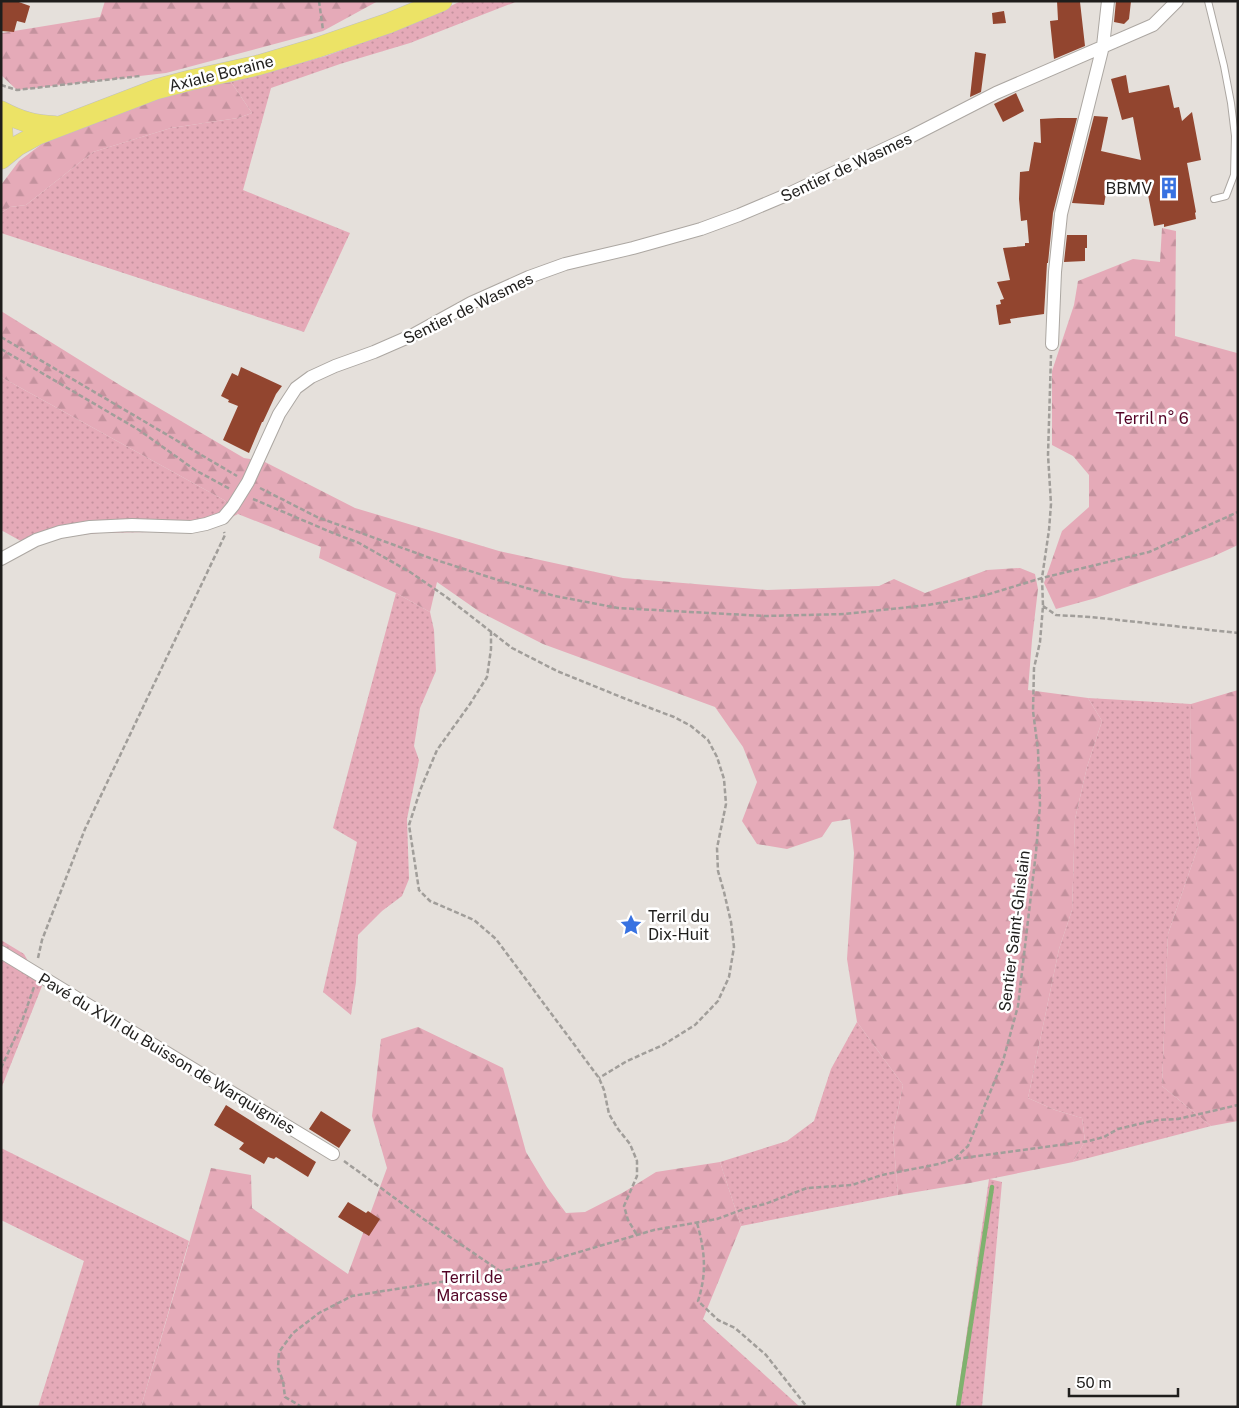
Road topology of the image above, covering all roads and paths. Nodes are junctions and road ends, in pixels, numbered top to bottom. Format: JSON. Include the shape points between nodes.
{"nodes":[{"id":1,"x":319,"y":1,"type":"edge"},
{"id":2,"x":442,"y":1,"type":"edge"},
{"id":3,"x":1108,"y":1,"type":"edge"},
{"id":4,"x":1177,"y":1,"type":"edge"},
{"id":5,"x":1208,"y":1,"type":"edge"},
{"id":6,"x":323,"y":31,"type":"dead end"},
{"id":7,"x":1103,"y":46,"type":"junction"},
{"id":8,"x":146,"y":75,"type":"dead end"},
{"id":9,"x":1,"y":85,"type":"edge"},
{"id":10,"x":1,"y":111,"type":"edge"},
{"id":11,"x":1,"y":119,"type":"edge"},
{"id":12,"x":59,"y":126,"type":"junction"},
{"id":13,"x":1,"y":150,"type":"edge"},
{"id":14,"x":1,"y":159,"type":"edge"},
{"id":15,"x":1214,"y":199,"type":"dead end"},
{"id":16,"x":1,"y":337,"type":"edge"},
{"id":17,"x":1052,"y":344,"type":"joint"},
{"id":18,"x":1,"y":348,"type":"edge"},
{"id":19,"x":248,"y":482,"type":"junction"},
{"id":20,"x":240,"y":494,"type":"junction"},
{"id":21,"x":1238,"y":512,"type":"edge"},
{"id":22,"x":223,"y":518,"type":"junction"},
{"id":23,"x":1,"y":559,"type":"edge"},
{"id":24,"x":1042,"y":578,"type":"junction"},
{"id":25,"x":1043,"y":606,"type":"junction"},
{"id":26,"x":491,"y":631,"type":"junction"},
{"id":27,"x":1238,"y":633,"type":"edge"},
{"id":28,"x":1,"y":952,"type":"edge"},
{"id":29,"x":39,"y":975,"type":"junction"},
{"id":30,"x":1,"y":1068,"type":"edge"},
{"id":31,"x":599,"y":1078,"type":"junction"},
{"id":32,"x":1238,"y":1105,"type":"edge"},
{"id":33,"x":334,"y":1154,"type":"joint"},
{"id":34,"x":954,"y":1159,"type":"junction"},
{"id":35,"x":697,"y":1223,"type":"junction"},
{"id":36,"x":637,"y":1235,"type":"junction"},
{"id":37,"x":500,"y":1271,"type":"junction"},
{"id":38,"x":302,"y":1407,"type":"edge"},
{"id":39,"x":807,"y":1407,"type":"edge"}],
"edges":[{"from":1,"to":6,"type":"path"},
{"from":2,"to":12,"type":"main road","name":"Axiale Boraine","via":[[300,53],[157,89]]},
{"from":3,"to":7,"type":"street"},
{"from":4,"to":7,"type":"street","name":"Sentier de Wasmes","via":[[1153,25]]},
{"from":5,"to":15,"type":"lane","via":[[1226,76],[1235,136],[1234,175],[1226,196]]},
{"from":7,"to":17,"type":"street","via":[[1061,214]]},
{"from":7,"to":19,"type":"street","name":"Sentier de Wasmes","via":[[996,93],[766,204],[701,229],[565,264],[529,277],[471,303],[413,335],[311,376],[296,388],[279,414]]},
{"from":8,"to":9,"type":"path","via":[[18,90]]},
{"from":10,"to":12,"type":"main road","name":"Axiale Boraine","via":[[38,126]]},
{"from":11,"to":13,"type":"main road"},
{"from":12,"to":14,"type":"main road","via":[[17,146]]},
{"from":16,"to":19,"type":"path"},
{"from":17,"to":24,"type":"path","name":"Sentier Saint-Ghislain","via":[[1048,455],[1051,504]]},
{"from":18,"to":20,"type":"path","via":[[139,430],[195,470]]},
{"from":19,"to":20,"type":"street","name":"Sentier de Wasmes"},
{"from":19,"to":24,"type":"path","via":[[317,517],[438,561],[556,596],[618,608],[764,616],[845,614],[928,605],[986,594]]},
{"from":20,"to":22,"type":"street","name":"Sentier de Wasmes"},
{"from":20,"to":26,"type":"path","via":[[359,543],[410,572]]},
{"from":21,"to":24,"type":"path","via":[[1149,552]]},
{"from":22,"to":23,"type":"street","via":[[191,527],[132,525],[60,532],[36,540]]},
{"from":22,"to":29,"type":"path","via":[[225,535],[85,829],[42,940],[37,961]]},
{"from":24,"to":25,"type":"path","name":"Sentier Saint-Ghislain"},
{"from":25,"to":27,"type":"path","via":[[1056,615]]},
{"from":25,"to":34,"type":"path","name":"Sentier Saint-Ghislain","via":[[1034,668],[1033,711],[1040,805],[1018,1006],[1003,1060],[968,1146]]},
{"from":26,"to":31,"type":"path","via":[[487,677],[437,750],[409,825],[418,890],[430,902],[474,920],[496,939]]},
{"from":26,"to":31,"type":"path","via":[[512,648],[557,671],[691,726],[708,740],[724,779],[726,804],[717,848],[718,871],[734,947],[729,977],[718,1001],[695,1025]]},
{"from":28,"to":29,"type":"street","name":"Pavé du XVII du Buisson de Warquignies"},
{"from":29,"to":30,"type":"path"},
{"from":29,"to":33,"type":"street","name":"Pavé du XVII du Buisson de Warquignies"},
{"from":31,"to":36,"type":"path","via":[[609,1114],[630,1144],[637,1161],[637,1176],[624,1206]]},
{"from":32,"to":34,"type":"path","via":[[1118,1129],[1089,1141]]},
{"from":33,"to":37,"type":"path"},
{"from":34,"to":35,"type":"path","via":[[852,1185],[807,1188],[765,1204]]},
{"from":35,"to":36,"type":"path"},
{"from":35,"to":39,"type":"path","via":[[704,1267],[698,1301],[766,1355]]},
{"from":36,"to":37,"type":"path","via":[[545,1262]]},
{"from":37,"to":38,"type":"path","via":[[352,1296],[319,1313],[293,1333],[279,1352],[278,1368],[286,1397]]}]}
